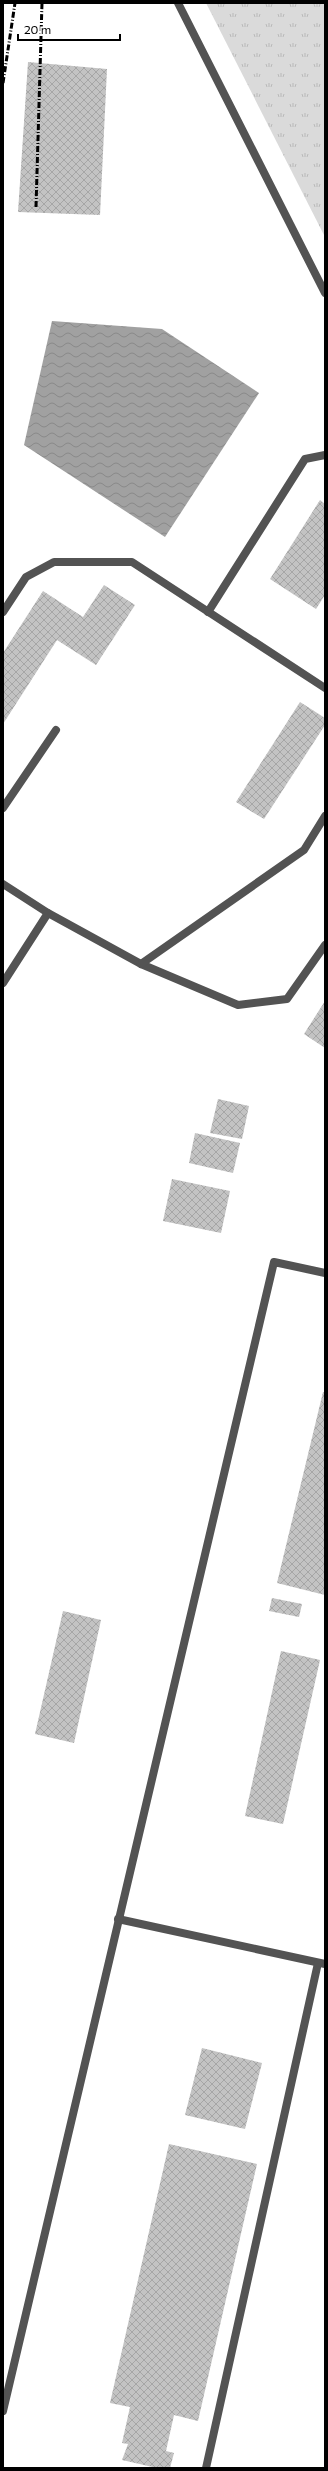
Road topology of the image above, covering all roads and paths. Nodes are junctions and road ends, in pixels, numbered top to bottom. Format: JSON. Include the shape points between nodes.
{"nodes":[{"id":1,"x":178,"y":3,"type":"edge"},
{"id":2,"x":325,"y":293,"type":"edge"},
{"id":3,"x":325,"y":455,"type":"edge"},
{"id":4,"x":3,"y":612,"type":"edge"},
{"id":5,"x":208,"y":612,"type":"junction"},
{"id":6,"x":325,"y":688,"type":"edge"},
{"id":7,"x":56,"y":730,"type":"dead end"},
{"id":8,"x":3,"y":808,"type":"edge"},
{"id":9,"x":325,"y":816,"type":"edge"},
{"id":10,"x":3,"y":884,"type":"edge"},
{"id":11,"x":48,"y":913,"type":"junction"},
{"id":12,"x":325,"y":945,"type":"edge"},
{"id":13,"x":141,"y":964,"type":"junction"},
{"id":14,"x":3,"y":983,"type":"edge"},
{"id":15,"x":325,"y":1273,"type":"edge"},
{"id":16,"x":118,"y":1919,"type":"junction"},
{"id":17,"x":321,"y":1963,"type":"edge"},
{"id":18,"x":3,"y":2411,"type":"edge"},
{"id":19,"x":206,"y":2468,"type":"edge"}],
"edges":[{"from":1,"to":2,"type":"lane"},
{"from":3,"to":5,"type":"lane","via":[[305,459]]},
{"from":4,"to":5,"type":"lane","via":[[26,577],[54,562],[132,562]]},
{"from":5,"to":6,"type":"lane"},
{"from":7,"to":8,"type":"lane"},
{"from":9,"to":13,"type":"lane","via":[[304,850]]},
{"from":10,"to":11,"type":"lane"},
{"from":11,"to":13,"type":"lane"},
{"from":11,"to":14,"type":"lane"},
{"from":12,"to":13,"type":"lane","via":[[287,999],[238,1005]]},
{"from":15,"to":16,"type":"lane","via":[[274,1262]]},
{"from":16,"to":17,"type":"lane"},
{"from":16,"to":18,"type":"lane"},
{"from":17,"to":19,"type":"lane"}]}
